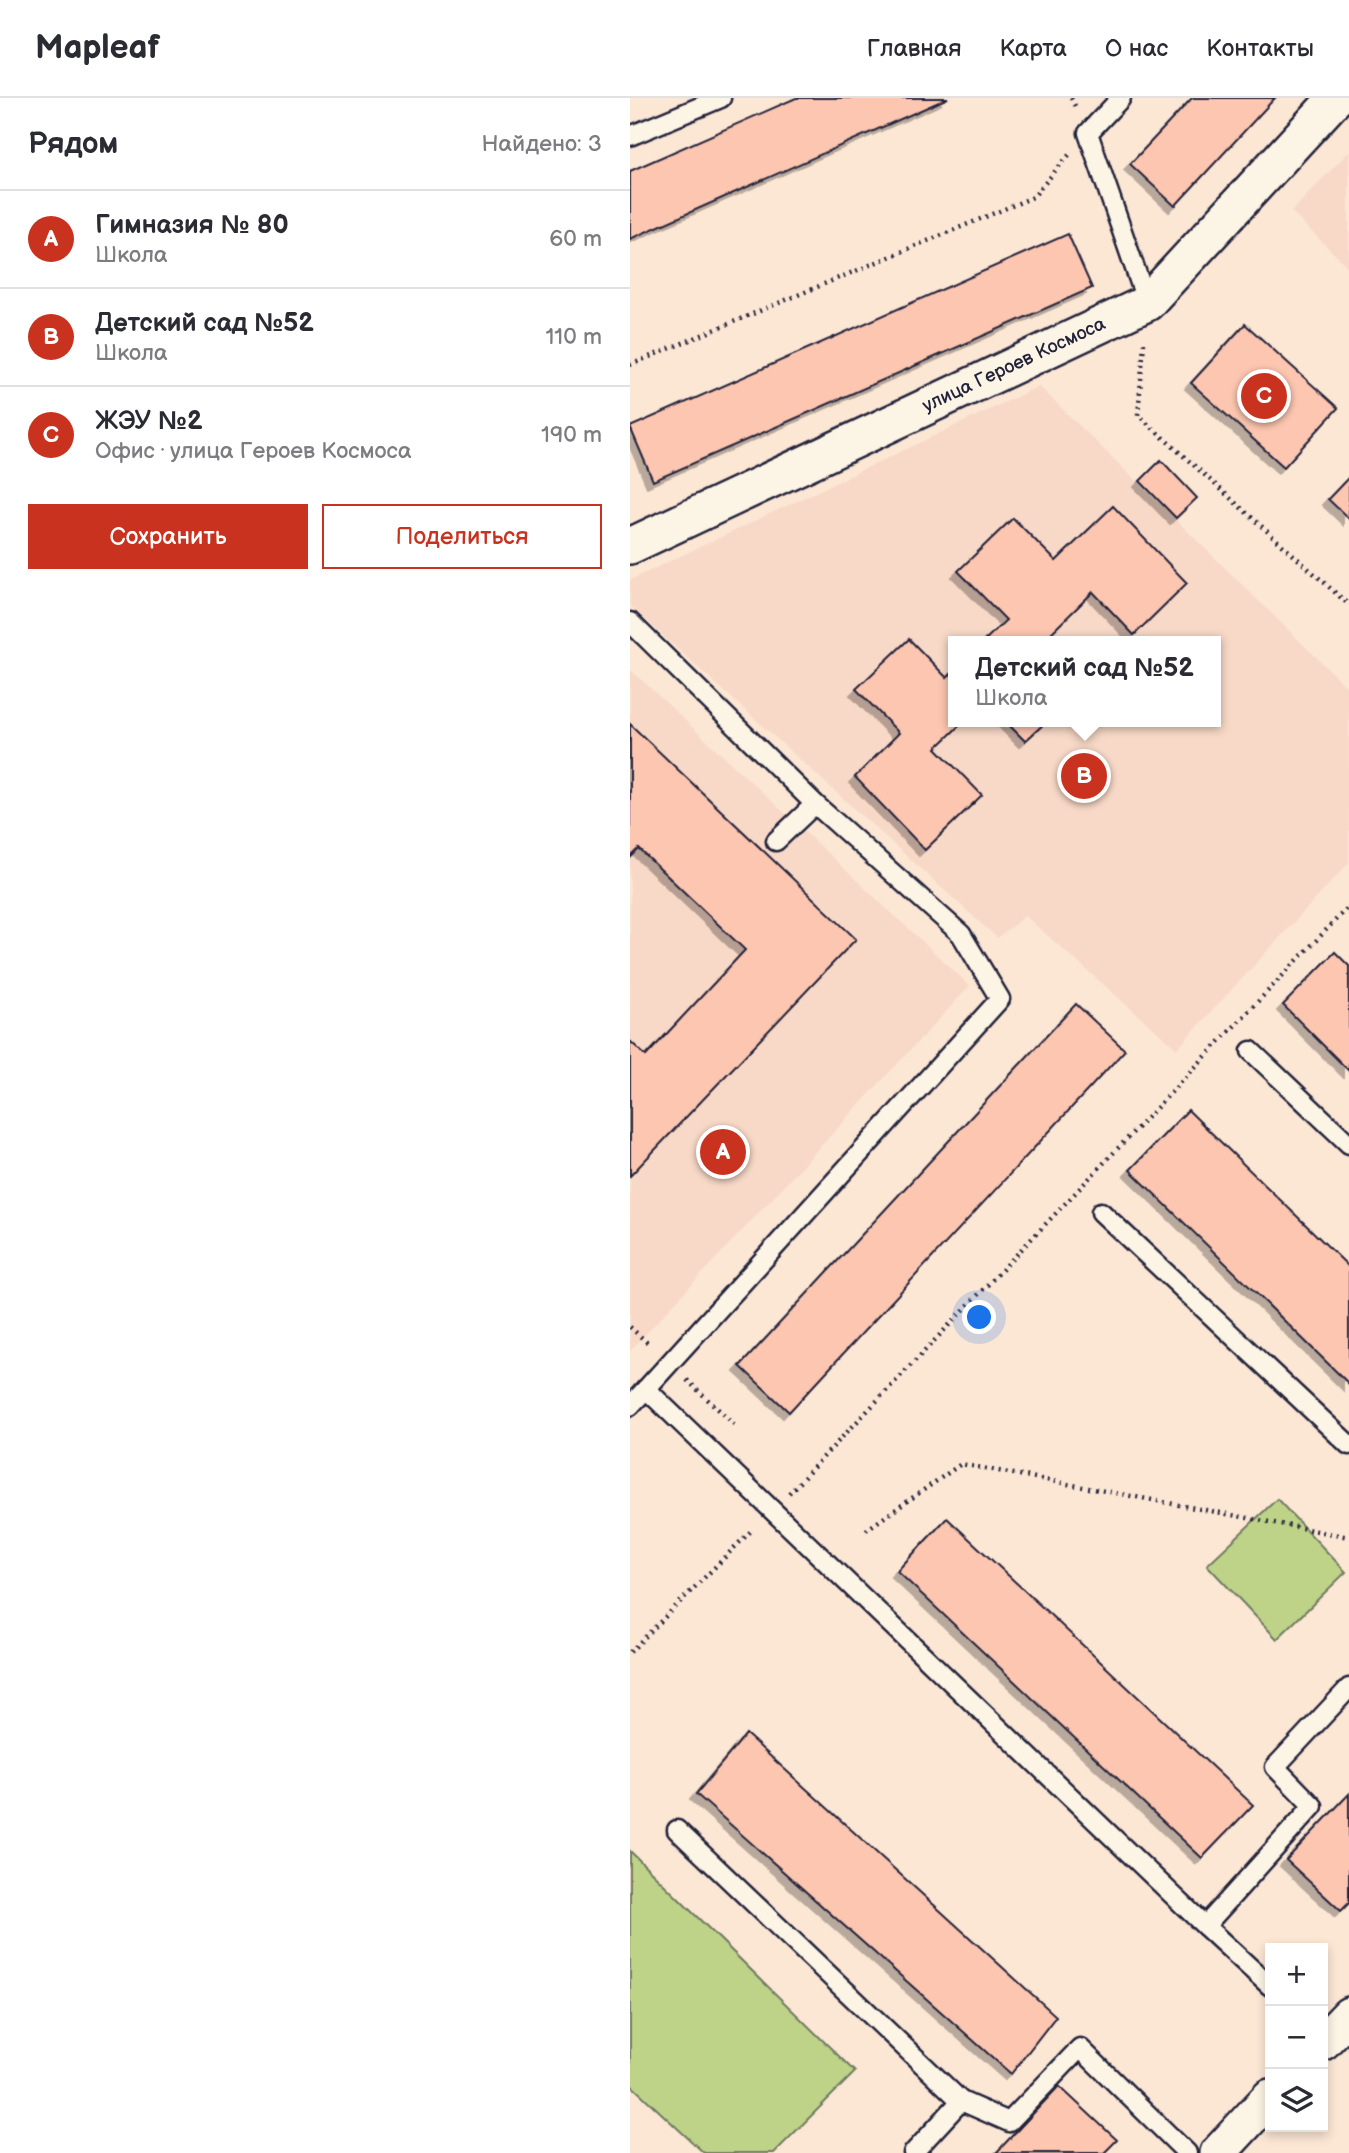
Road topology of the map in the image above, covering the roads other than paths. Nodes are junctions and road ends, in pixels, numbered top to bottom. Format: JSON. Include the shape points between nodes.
{"nodes":[{"id":1,"x":721,"y":98,"type":"edge"},
{"id":2,"x":1121,"y":98,"type":"edge"},
{"id":3,"x":1336,"y":98,"type":"edge"},
{"id":4,"x":630,"y":136,"type":"edge"},
{"id":5,"x":1147,"y":303,"type":"junction"},
{"id":6,"x":630,"y":546,"type":"edge"},
{"id":7,"x":630,"y":622,"type":"edge"},
{"id":8,"x":815,"y":804,"type":"junction"},
{"id":9,"x":776,"y":841,"type":"dead end"},
{"id":10,"x":1251,"y":1052,"type":"dead end"},
{"id":11,"x":1349,"y":1144,"type":"edge"},
{"id":12,"x":1101,"y":1212,"type":"dead end"},
{"id":13,"x":646,"y":1389,"type":"junction"},
{"id":14,"x":630,"y":1406,"type":"edge"},
{"id":15,"x":1349,"y":1444,"type":"edge"},
{"id":16,"x":1349,"y":1688,"type":"edge"},
{"id":17,"x":677,"y":1830,"type":"dead end"},
{"id":18,"x":1205,"y":1926,"type":"junction"},
{"id":19,"x":1265,"y":1981,"type":"edge"},
{"id":20,"x":961,"y":2101,"type":"junction"},
{"id":21,"x":1265,"y":2102,"type":"edge"},
{"id":22,"x":913,"y":2153,"type":"edge"},
{"id":23,"x":1186,"y":2153,"type":"edge"},
{"id":24,"x":1217,"y":2153,"type":"edge"}],
"edges":[{"from":1,"to":4,"type":"lane"},
{"from":2,"to":5,"type":"lane","via":[[1088,133]]},
{"from":3,"to":5,"type":"street","name":"улица Героев Космоса"},
{"from":5,"to":6,"type":"street","name":"улица Героев Космоса"},
{"from":7,"to":8,"type":"lane"},
{"from":8,"to":9,"type":"lane"},
{"from":8,"to":13,"type":"lane","via":[[961,934],[1000,999]]},
{"from":10,"to":11,"type":"lane"},
{"from":12,"to":15,"type":"lane"},
{"from":13,"to":14,"type":"lane"},
{"from":13,"to":18,"type":"lane"},
{"from":16,"to":18,"type":"lane","via":[[1275,1767],[1313,1806]]},
{"from":17,"to":20,"type":"lane"},
{"from":18,"to":19,"type":"lane"},
{"from":20,"to":22,"type":"lane"},
{"from":20,"to":23,"type":"lane","via":[[1009,2122],[1080,2048]]},
{"from":21,"to":24,"type":"street"}]}
